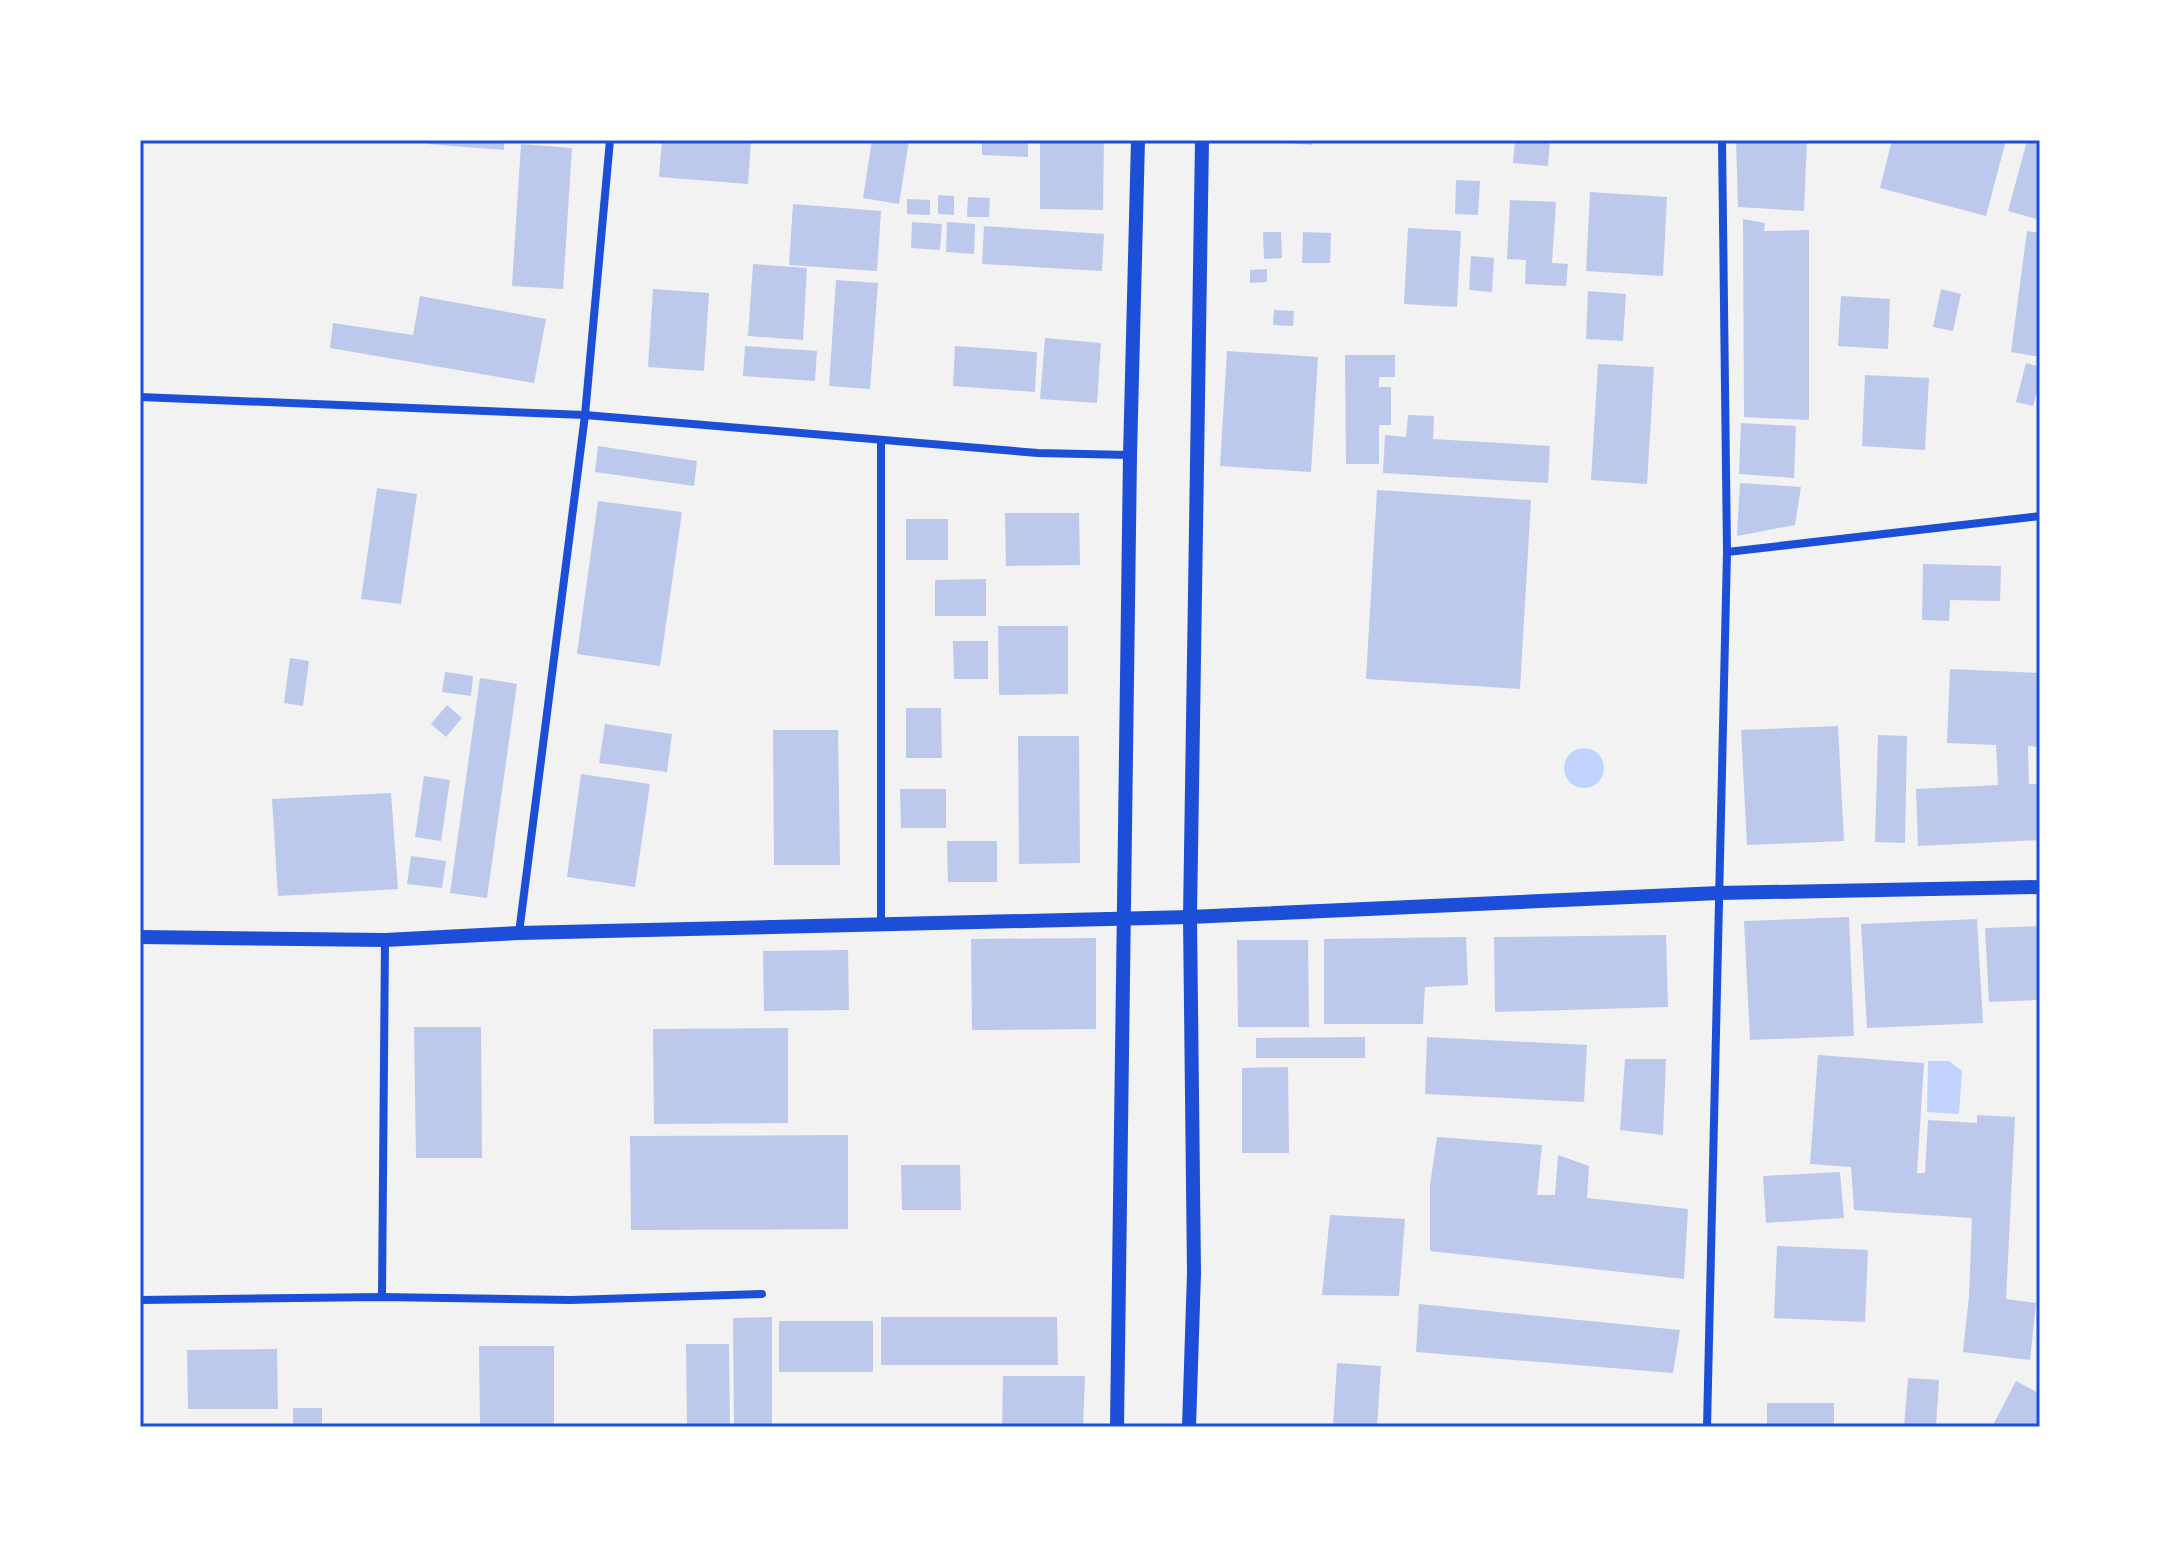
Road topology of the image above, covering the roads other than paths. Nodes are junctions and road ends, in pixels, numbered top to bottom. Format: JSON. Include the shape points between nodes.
{"nodes":[{"id":1,"x":610,"y":140,"type":"edge"},
{"id":2,"x":1138,"y":140,"type":"edge"},
{"id":3,"x":1202,"y":140,"type":"edge"},
{"id":4,"x":1722,"y":140,"type":"edge"},
{"id":5,"x":140,"y":397,"type":"edge"},
{"id":6,"x":585,"y":415,"type":"junction"},
{"id":7,"x":881,"y":441,"type":"junction"},
{"id":8,"x":1130,"y":455,"type":"junction"},
{"id":9,"x":2040,"y":516,"type":"edge"},
{"id":10,"x":1727,"y":552,"type":"junction"},
{"id":11,"x":2040,"y":887,"type":"edge"},
{"id":12,"x":1719,"y":893,"type":"junction"},
{"id":13,"x":1190,"y":917,"type":"junction"},
{"id":14,"x":1125,"y":919,"type":"junction"},
{"id":15,"x":881,"y":925,"type":"junction"},
{"id":16,"x":519,"y":933,"type":"junction"},
{"id":17,"x":140,"y":937,"type":"edge"},
{"id":18,"x":385,"y":940,"type":"junction"},
{"id":19,"x":762,"y":1294,"type":"dead end"},
{"id":20,"x":382,"y":1297,"type":"junction"},
{"id":21,"x":140,"y":1300,"type":"edge"},
{"id":22,"x":1117,"y":1427,"type":"edge"},
{"id":23,"x":1189,"y":1427,"type":"edge"},
{"id":24,"x":1707,"y":1427,"type":"edge"}],
"edges":[{"from":1,"to":6,"type":"street"},
{"from":2,"to":8,"type":"street"},
{"from":3,"to":13,"type":"street"},
{"from":4,"to":10,"type":"street"},
{"from":5,"to":6,"type":"street"},
{"from":6,"to":7,"type":"street"},
{"from":6,"to":16,"type":"street"},
{"from":7,"to":8,"type":"street"},
{"from":7,"to":15,"type":"street"},
{"from":8,"to":14,"type":"street"},
{"from":9,"to":10,"type":"street"},
{"from":10,"to":12,"type":"street"},
{"from":11,"to":12,"type":"street"},
{"from":12,"to":13,"type":"street"},
{"from":12,"to":24,"type":"street"},
{"from":13,"to":14,"type":"street"},
{"from":13,"to":23,"type":"street","via":[[1194,1273]]},
{"from":14,"to":15,"type":"street"},
{"from":14,"to":22,"type":"street"},
{"from":15,"to":16,"type":"street"},
{"from":16,"to":18,"type":"street"},
{"from":17,"to":18,"type":"street"},
{"from":18,"to":20,"type":"street"},
{"from":19,"to":20,"type":"street","via":[[571,1300]]},
{"from":20,"to":21,"type":"street"}]}
